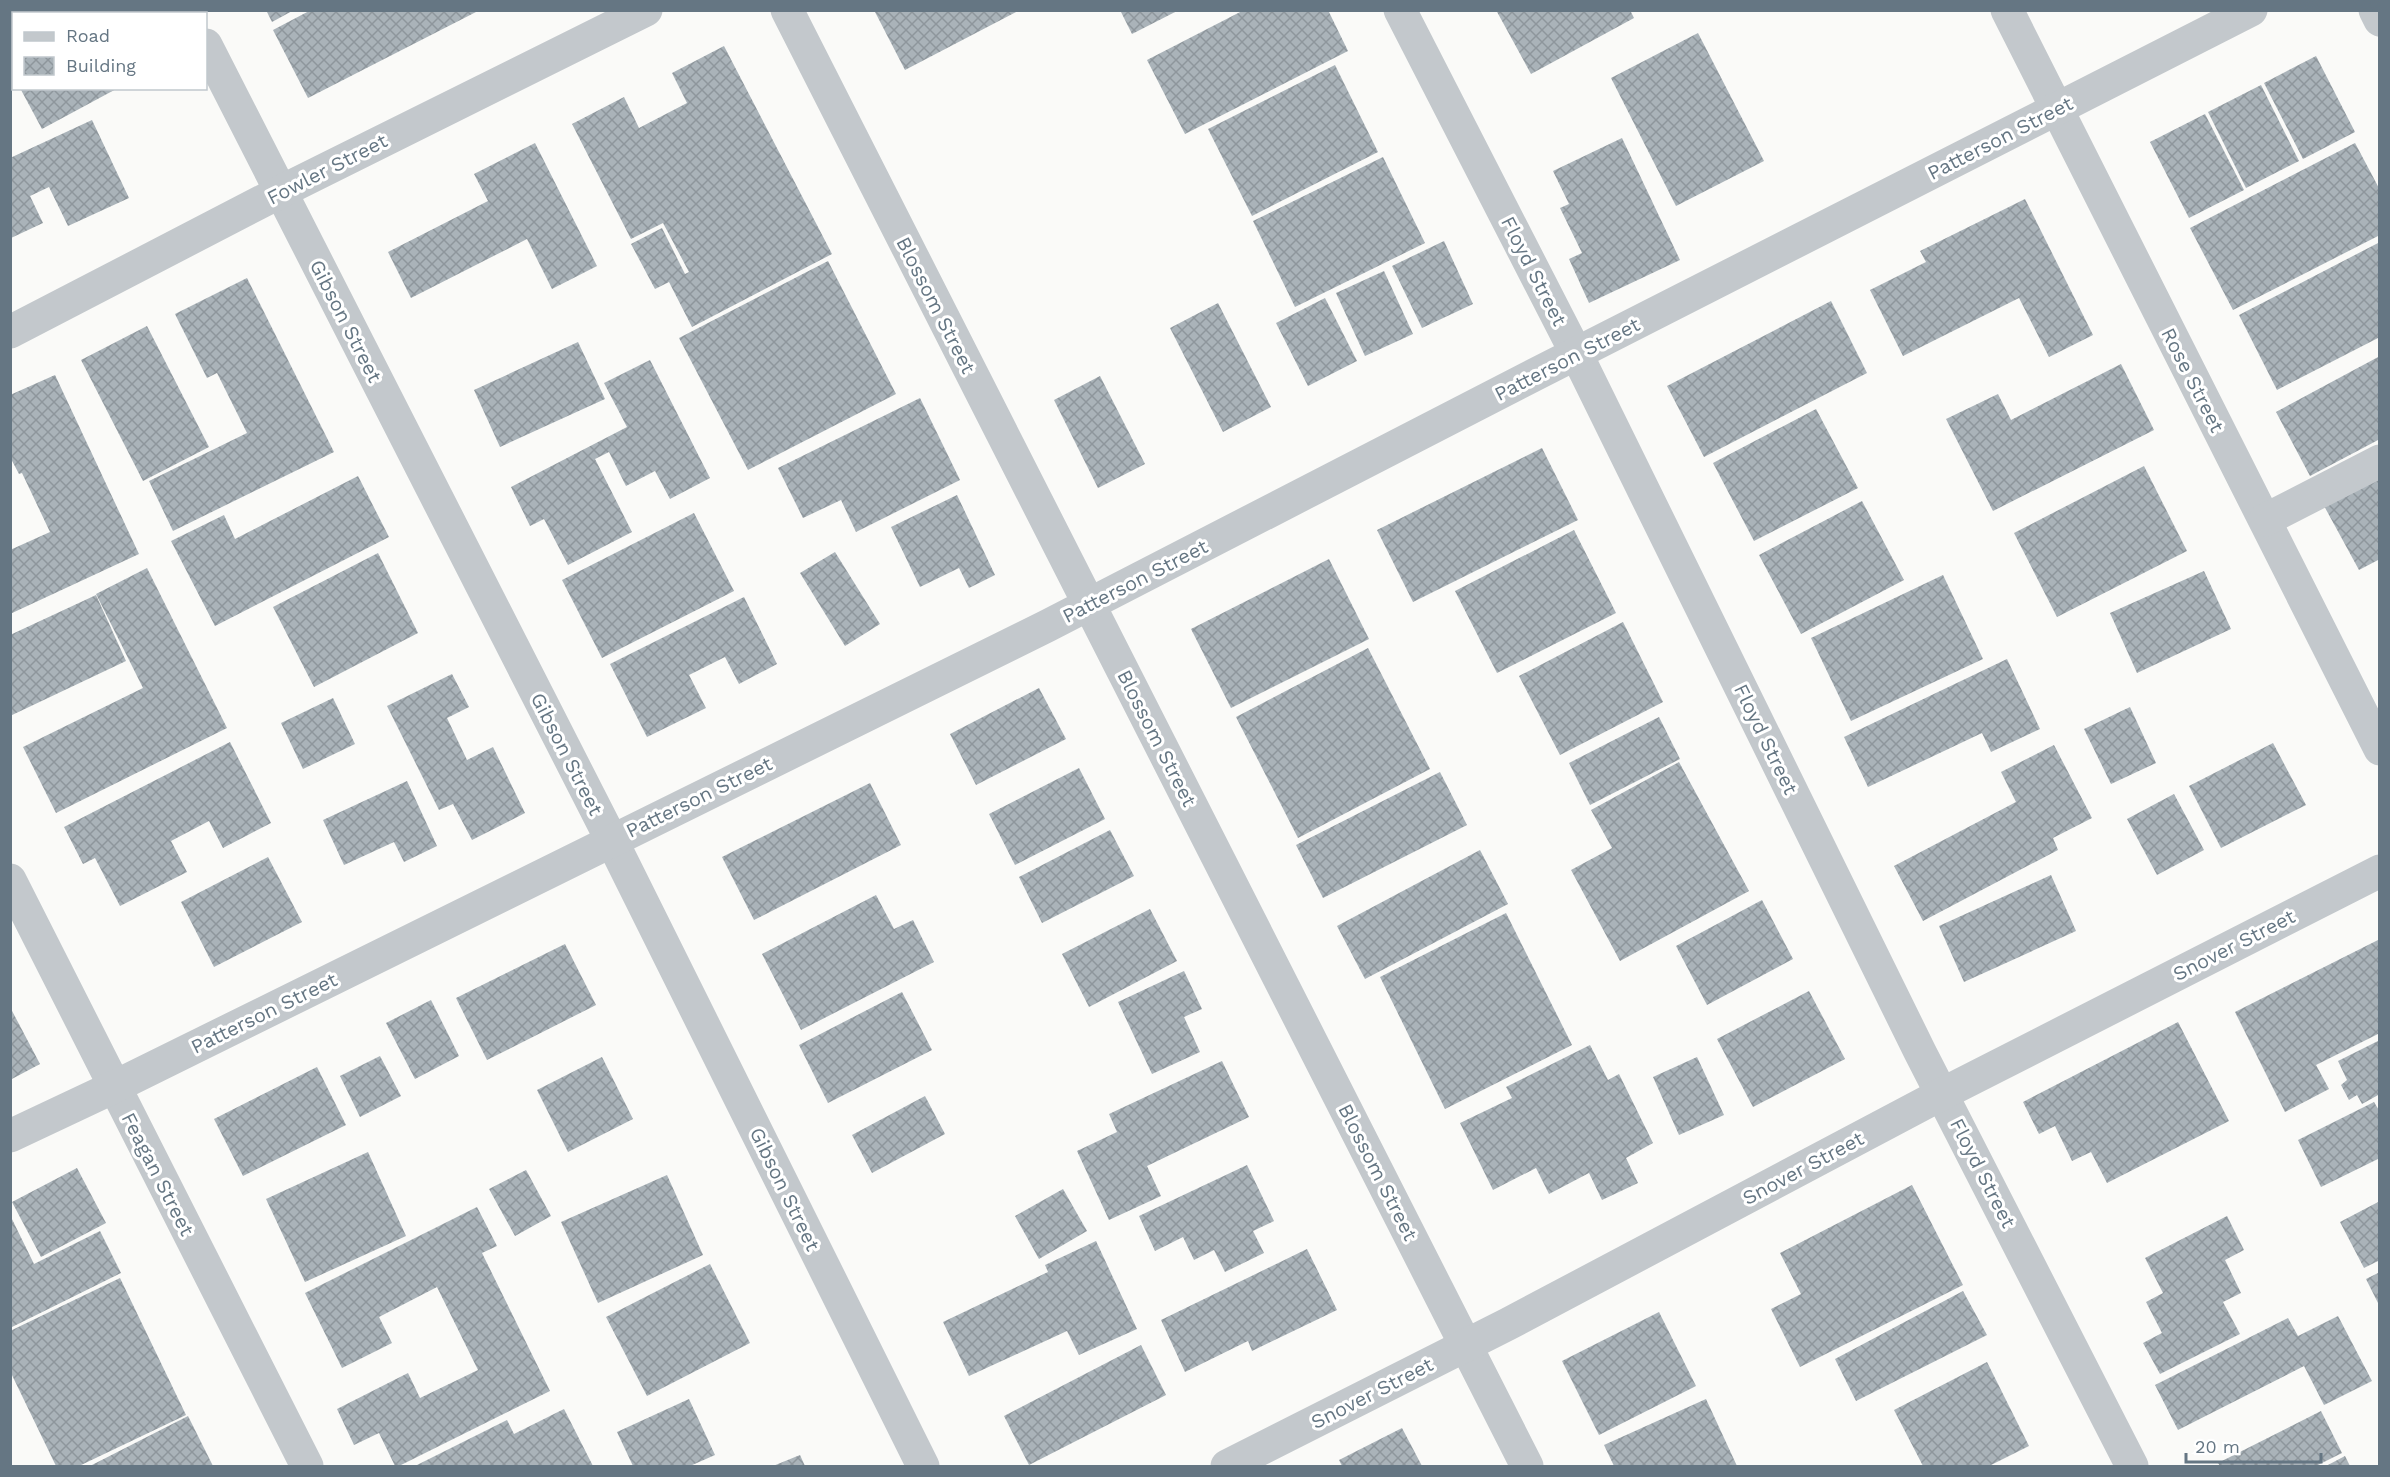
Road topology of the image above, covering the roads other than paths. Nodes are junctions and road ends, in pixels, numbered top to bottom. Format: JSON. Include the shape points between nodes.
{"nodes":[{"id":1,"x":646,"y":10,"type":"edge"},
{"id":2,"x":787,"y":10,"type":"edge"},
{"id":3,"x":1400,"y":10,"type":"edge"},
{"id":4,"x":2007,"y":10,"type":"edge"},
{"id":5,"x":2251,"y":10,"type":"edge"},
{"id":6,"x":2375,"y":10,"type":"edge"},
{"id":7,"x":2379,"y":20,"type":"edge"},
{"id":8,"x":207,"y":47,"type":"edge"},
{"id":9,"x":2056,"y":109,"type":"junction"},
{"id":10,"x":280,"y":192,"type":"junction"},
{"id":11,"x":10,"y":332,"type":"edge"},
{"id":12,"x":1576,"y":354,"type":"junction"},
{"id":13,"x":2379,"y":461,"type":"edge"},
{"id":14,"x":2265,"y":520,"type":"junction"},
{"id":15,"x":1088,"y":604,"type":"junction"},
{"id":16,"x":2379,"y":749,"type":"edge"},
{"id":17,"x":612,"y":841,"type":"junction"},
{"id":18,"x":2379,"y":871,"type":"edge"},
{"id":19,"x":10,"y":880,"type":"edge"},
{"id":20,"x":114,"y":1087,"type":"junction"},
{"id":21,"x":1942,"y":1094,"type":"junction"},
{"id":22,"x":10,"y":1136,"type":"edge"},
{"id":23,"x":1465,"y":1345,"type":"junction"},
{"id":24,"x":308,"y":1467,"type":"edge"},
{"id":25,"x":923,"y":1467,"type":"edge"},
{"id":26,"x":1227,"y":1467,"type":"edge"},
{"id":27,"x":1527,"y":1467,"type":"edge"},
{"id":28,"x":2132,"y":1467,"type":"edge"}],
"edges":[{"from":1,"to":10,"type":"street","name":"Fowler Street"},
{"from":2,"to":15,"type":"street","name":"Blossom Street"},
{"from":3,"to":12,"type":"street","name":"Floyd Street"},
{"from":4,"to":9,"type":"street","name":"Rose Street"},
{"from":5,"to":9,"type":"street","name":"Patterson Street"},
{"from":6,"to":7,"type":"street"},
{"from":8,"to":10,"type":"street","name":"Gibson Street"},
{"from":9,"to":12,"type":"street","name":"Patterson Street"},
{"from":9,"to":14,"type":"street","name":"Rose Street"},
{"from":10,"to":11,"type":"street","name":"Fowler Street"},
{"from":10,"to":17,"type":"street","name":"Gibson Street"},
{"from":12,"to":15,"type":"street","name":"Patterson Street"},
{"from":12,"to":21,"type":"street","name":"Floyd Street"},
{"from":13,"to":14,"type":"street"},
{"from":14,"to":16,"type":"street","name":"Rose Street"},
{"from":15,"to":17,"type":"street","name":"Patterson Street"},
{"from":15,"to":23,"type":"street","name":"Blossom Street"},
{"from":17,"to":20,"type":"street","name":"Patterson Street"},
{"from":17,"to":25,"type":"street","name":"Gibson Street"},
{"from":18,"to":21,"type":"street","name":"Snover Street"},
{"from":19,"to":20,"type":"street","name":"Feagan Street"},
{"from":20,"to":22,"type":"street","name":"Patterson Street"},
{"from":20,"to":24,"type":"street","name":"Feagan Street"},
{"from":21,"to":23,"type":"street","name":"Snover Street"},
{"from":21,"to":28,"type":"street","name":"Floyd Street"},
{"from":23,"to":26,"type":"street","name":"Snover Street"},
{"from":23,"to":27,"type":"street","name":"Blossom Street"}]}
